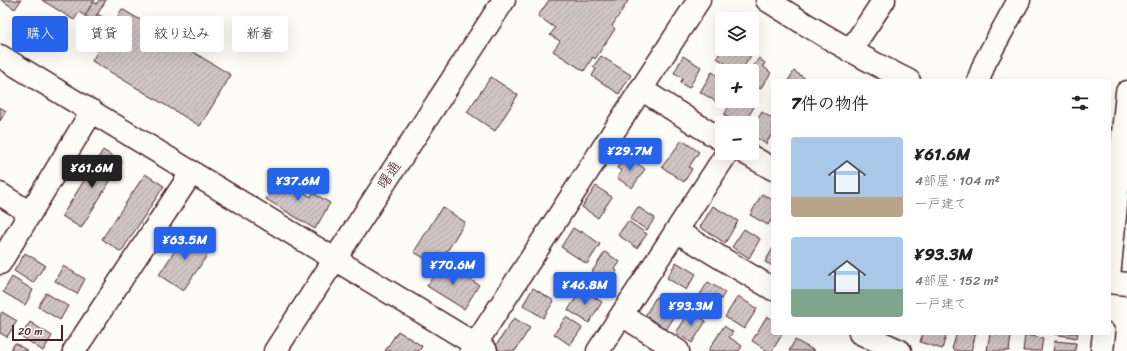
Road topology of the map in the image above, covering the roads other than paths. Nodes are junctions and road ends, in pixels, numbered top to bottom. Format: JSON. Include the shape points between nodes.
{"nodes":[{"id":1,"x":504,"y":0,"type":"edge"},
{"id":2,"x":699,"y":0,"type":"edge"},
{"id":3,"x":767,"y":0,"type":"edge"},
{"id":4,"x":884,"y":0,"type":"edge"},
{"id":5,"x":1019,"y":0,"type":"edge"},
{"id":6,"x":850,"y":51,"type":"junction"},
{"id":7,"x":0,"y":56,"type":"edge"},
{"id":8,"x":905,"y":79,"type":"edge"},
{"id":9,"x":979,"y":79,"type":"edge"},
{"id":10,"x":641,"y":89,"type":"junction"},
{"id":11,"x":1127,"y":92,"type":"edge"},
{"id":12,"x":92,"y":111,"type":"junction"},
{"id":13,"x":715,"y":136,"type":"edge"},
{"id":14,"x":1120,"y":137,"type":"edge"},
{"id":15,"x":722,"y":160,"type":"edge"},
{"id":16,"x":758,"y":160,"type":"edge"},
{"id":17,"x":771,"y":168,"type":"edge"},
{"id":18,"x":192,"y":172,"type":"junction"},
{"id":19,"x":0,"y":194,"type":"edge"},
{"id":20,"x":30,"y":213,"type":"junction"},
{"id":21,"x":676,"y":231,"type":"junction"},
{"id":22,"x":1111,"y":252,"type":"edge"},
{"id":23,"x":335,"y":258,"type":"junction"},
{"id":24,"x":0,"y":262,"type":"edge"},
{"id":25,"x":1111,"y":282,"type":"edge"},
{"id":26,"x":1127,"y":284,"type":"edge"},
{"id":27,"x":771,"y":288,"type":"edge"},
{"id":28,"x":622,"y":314,"type":"junction"},
{"id":29,"x":864,"y":335,"type":"edge"},
{"id":30,"x":1104,"y":335,"type":"edge"},
{"id":31,"x":478,"y":349,"type":"edge"},
{"id":32,"x":74,"y":351,"type":"edge"},
{"id":33,"x":275,"y":351,"type":"edge"},
{"id":34,"x":598,"y":351,"type":"edge"},
{"id":35,"x":678,"y":351,"type":"edge"},
{"id":36,"x":900,"y":351,"type":"edge"},
{"id":37,"x":1102,"y":351,"type":"edge"}],
"edges":[{"from":1,"to":23,"type":"street","name":"曙通"},
{"from":2,"to":10,"type":"street"},
{"from":3,"to":6,"type":"street"},
{"from":4,"to":6,"type":"street"},
{"from":5,"to":9,"type":"street","via":[[985,62]]},
{"from":6,"to":8,"type":"street"},
{"from":7,"to":12,"type":"street"},
{"from":10,"to":13,"type":"street"},
{"from":10,"to":31,"type":"street"},
{"from":11,"to":14,"type":"street"},
{"from":12,"to":18,"type":"street"},
{"from":12,"to":20,"type":"street"},
{"from":14,"to":22,"type":"street"},
{"from":15,"to":21,"type":"street"},
{"from":16,"to":17,"type":"street"},
{"from":18,"to":23,"type":"street"},
{"from":18,"to":32,"type":"street"},
{"from":19,"to":20,"type":"street"},
{"from":20,"to":24,"type":"street"},
{"from":21,"to":27,"type":"street"},
{"from":21,"to":28,"type":"street"},
{"from":23,"to":31,"type":"street"},
{"from":23,"to":33,"type":"street","name":"曙通"},
{"from":25,"to":26,"type":"street"},
{"from":28,"to":34,"type":"street"},
{"from":28,"to":35,"type":"street"},
{"from":29,"to":36,"type":"street"},
{"from":30,"to":37,"type":"street"}]}
